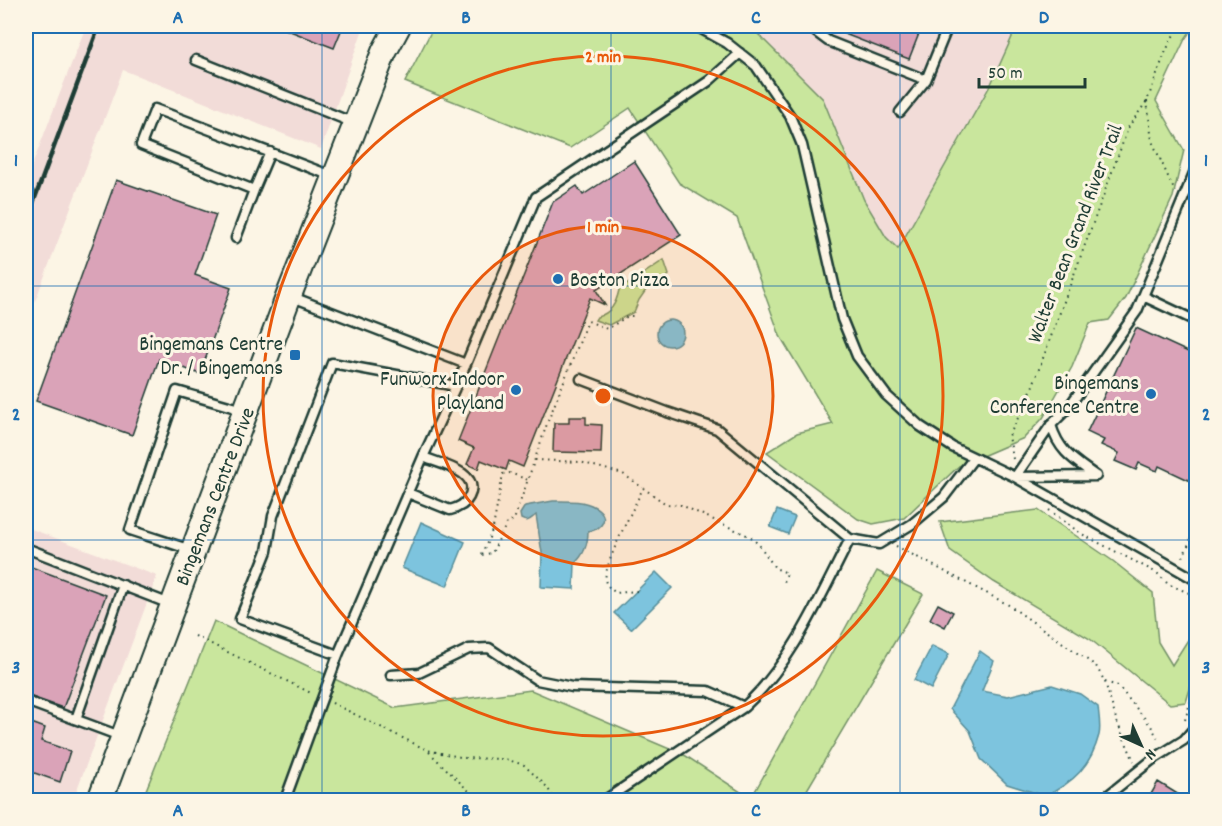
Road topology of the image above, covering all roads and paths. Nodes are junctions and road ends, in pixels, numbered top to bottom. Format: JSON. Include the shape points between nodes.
{"nodes":[{"id":1,"x":398,"y":26,"type":"edge"},
{"id":2,"x":696,"y":26,"type":"edge"},
{"id":3,"x":807,"y":26,"type":"edge"},
{"id":4,"x":948,"y":26,"type":"edge"},
{"id":5,"x":966,"y":26,"type":"edge"},
{"id":6,"x":1064,"y":26,"type":"edge"},
{"id":7,"x":1178,"y":26,"type":"edge"},
{"id":8,"x":740,"y":53,"type":"junction"},
{"id":9,"x":196,"y":60,"type":"dead end"},
{"id":10,"x":926,"y":80,"type":"junction"},
{"id":11,"x":1147,"y":101,"type":"junction"},
{"id":12,"x":900,"y":112,"type":"dead end"},
{"id":13,"x":356,"y":124,"type":"junction"},
{"id":14,"x":270,"y":152,"type":"junction"},
{"id":15,"x":1197,"y":168,"type":"edge"},
{"id":16,"x":335,"y":177,"type":"junction"},
{"id":17,"x":254,"y":190,"type":"junction"},
{"id":18,"x":1181,"y":205,"type":"junction"},
{"id":19,"x":236,"y":238,"type":"dead end"},
{"id":20,"x":289,"y":296,"type":"junction"},
{"id":21,"x":1143,"y":296,"type":"junction"},
{"id":22,"x":633,"y":316,"type":"dead end"},
{"id":23,"x":1197,"y":321,"type":"edge"},
{"id":24,"x":466,"y":364,"type":"junction"},
{"id":25,"x":581,"y":379,"type":"dead end"},
{"id":26,"x":456,"y":386,"type":"junction"},
{"id":27,"x":246,"y":411,"type":"junction"},
{"id":28,"x":1051,"y":425,"type":"junction"},
{"id":29,"x":423,"y":457,"type":"junction"},
{"id":30,"x":973,"y":459,"type":"junction"},
{"id":31,"x":535,"y":460,"type":"junction"},
{"id":32,"x":1015,"y":477,"type":"junction"},
{"id":33,"x":528,"y":480,"type":"junction"},
{"id":34,"x":643,"y":488,"type":"junction"},
{"id":35,"x":408,"y":493,"type":"junction"},
{"id":36,"x":1042,"y":504,"type":"dead end"},
{"id":37,"x":1197,"y":527,"type":"edge"},
{"id":38,"x":850,"y":539,"type":"junction"},
{"id":39,"x":886,"y":540,"type":"junction"},
{"id":40,"x":26,"y":548,"type":"edge"},
{"id":41,"x":193,"y":551,"type":"junction"},
{"id":42,"x":1183,"y":557,"type":"dead end"},
{"id":43,"x":1172,"y":579,"type":"dead end"},
{"id":44,"x":1197,"y":580,"type":"edge"},
{"id":45,"x":123,"y":585,"type":"junction"},
{"id":46,"x":783,"y":585,"type":"dead end"},
{"id":47,"x":1170,"y":585,"type":"junction"},
{"id":48,"x":637,"y":591,"type":"dead end"},
{"id":49,"x":1197,"y":596,"type":"edge"},
{"id":50,"x":173,"y":605,"type":"junction"},
{"id":51,"x":338,"y":656,"type":"junction"},
{"id":52,"x":391,"y":675,"type":"dead end"},
{"id":53,"x":1105,"y":682,"type":"junction"},
{"id":54,"x":1197,"y":683,"type":"edge"},
{"id":55,"x":26,"y":701,"type":"edge"},
{"id":56,"x":744,"y":706,"type":"junction"},
{"id":57,"x":76,"y":719,"type":"junction"},
{"id":58,"x":1197,"y":726,"type":"edge"},
{"id":59,"x":124,"y":737,"type":"junction"},
{"id":60,"x":1184,"y":740,"type":"junction"},
{"id":61,"x":1165,"y":752,"type":"junction"},
{"id":62,"x":1138,"y":771,"type":"junction"},
{"id":63,"x":100,"y":801,"type":"edge"},
{"id":64,"x":285,"y":801,"type":"edge"},
{"id":65,"x":478,"y":801,"type":"edge"},
{"id":66,"x":555,"y":801,"type":"edge"},
{"id":67,"x":605,"y":801,"type":"edge"},
{"id":68,"x":1102,"y":801,"type":"edge"}],
"edges":[{"from":1,"to":13,"type":"main road","name":"Bingemans Centre Drive"},
{"from":2,"to":8,"type":"lane"},
{"from":3,"to":10,"type":"lane","via":[[828,41]]},
{"from":4,"to":10,"type":"lane"},
{"from":5,"to":6,"type":"path","via":[[1025,32]]},
{"from":7,"to":11,"type":"path"},
{"from":8,"to":24,"type":"lane","via":[[709,81],[536,197]]},
{"from":8,"to":30,"type":"lane","via":[[756,66],[790,116],[802,145],[842,319],[857,356],[886,395],[920,426]]},
{"from":9,"to":13,"type":"lane"},
{"from":10,"to":12,"type":"lane"},
{"from":11,"to":18,"type":"path","via":[[1152,141]]},
{"from":11,"to":32,"type":"path","name":"Walter Bean Grand River Trail","via":[[1128,126],[1029,396],[1010,436]]},
{"from":13,"to":16,"type":"main road","name":"Bingemans Centre Drive"},
{"from":14,"to":16,"type":"lane"},
{"from":14,"to":17,"type":"lane"},
{"from":14,"to":17,"type":"lane","via":[[155,109],[141,145]]},
{"from":15,"to":18,"type":"lane"},
{"from":16,"to":20,"type":"main road","name":"Bingemans Centre Drive"},
{"from":17,"to":19,"type":"lane"},
{"from":18,"to":21,"type":"lane"},
{"from":20,"to":24,"type":"lane"},
{"from":20,"to":27,"type":"main road","name":"Bingemans Centre Drive"},
{"from":21,"to":23,"type":"lane"},
{"from":21,"to":28,"type":"lane","via":[[1137,311],[1075,399]]},
{"from":22,"to":31,"type":"path","via":[[607,329],[588,321]]},
{"from":24,"to":26,"type":"lane"},
{"from":25,"to":38,"type":"lane","via":[[717,429]]},
{"from":26,"to":29,"type":"lane"},
{"from":26,"to":51,"type":"lane","via":[[332,363],[273,516],[267,551],[240,619]]},
{"from":27,"to":41,"type":"main road","name":"Bingemans Centre Drive"},
{"from":27,"to":41,"type":"lane","via":[[177,391],[130,530]]},
{"from":28,"to":32,"type":"lane"},
{"from":28,"to":32,"type":"lane","via":[[1055,440],[1065,453],[1096,476]]},
{"from":29,"to":35,"type":"lane"},
{"from":29,"to":35,"type":"lane","via":[[465,474],[473,487],[470,496],[466,503],[450,510]]},
{"from":30,"to":32,"type":"lane"},
{"from":30,"to":39,"type":"lane","via":[[944,497]]},
{"from":31,"to":33,"type":"path"},
{"from":31,"to":34,"type":"path","via":[[580,462],[623,474]]},
{"from":32,"to":44,"type":"lane"},
{"from":33,"to":33,"type":"path","via":[[513,520],[507,523],[492,553],[482,555],[493,528],[504,474]]},
{"from":34,"to":46,"type":"path","via":[[666,504],[681,505],[751,537],[775,568],[787,573]]},
{"from":34,"to":48,"type":"path","via":[[612,553],[605,579],[616,593]]},
{"from":35,"to":51,"type":"lane"},
{"from":36,"to":47,"type":"path","via":[[1070,527],[1153,571]]},
{"from":37,"to":42,"type":"path"},
{"from":38,"to":39,"type":"lane","via":[[879,544]]},
{"from":38,"to":56,"type":"lane","via":[[793,648],[762,690]]},
{"from":39,"to":53,"type":"path","via":[[1007,604],[1096,666]]},
{"from":40,"to":45,"type":"lane"},
{"from":41,"to":50,"type":"main road","name":"Bingemans Centre Drive"},
{"from":43,"to":47,"type":"path"},
{"from":45,"to":50,"type":"lane"},
{"from":45,"to":57,"type":"lane"},
{"from":47,"to":49,"type":"path"},
{"from":50,"to":59,"type":"main road","name":"Bingemans Centre Drive"},
{"from":51,"to":64,"type":"lane"},
{"from":52,"to":56,"type":"lane","via":[[419,674],[470,649],[489,648],[537,680],[572,687],[708,691]]},
{"from":53,"to":61,"type":"path","via":[[1118,686],[1151,726]]},
{"from":53,"to":62,"type":"path"},
{"from":54,"to":60,"type":"path","via":[[1185,720]]},
{"from":55,"to":57,"type":"lane"},
{"from":56,"to":67,"type":"lane"},
{"from":57,"to":59,"type":"lane"},
{"from":58,"to":60,"type":"lane"},
{"from":59,"to":63,"type":"main road","name":"Bingemans Centre Drive"},
{"from":60,"to":61,"type":"lane"},
{"from":61,"to":62,"type":"lane"},
{"from":62,"to":68,"type":"lane"},
{"from":65,"to":66,"type":"path","via":[[427,750],[465,758],[505,759],[524,765],[547,787]]}]}
